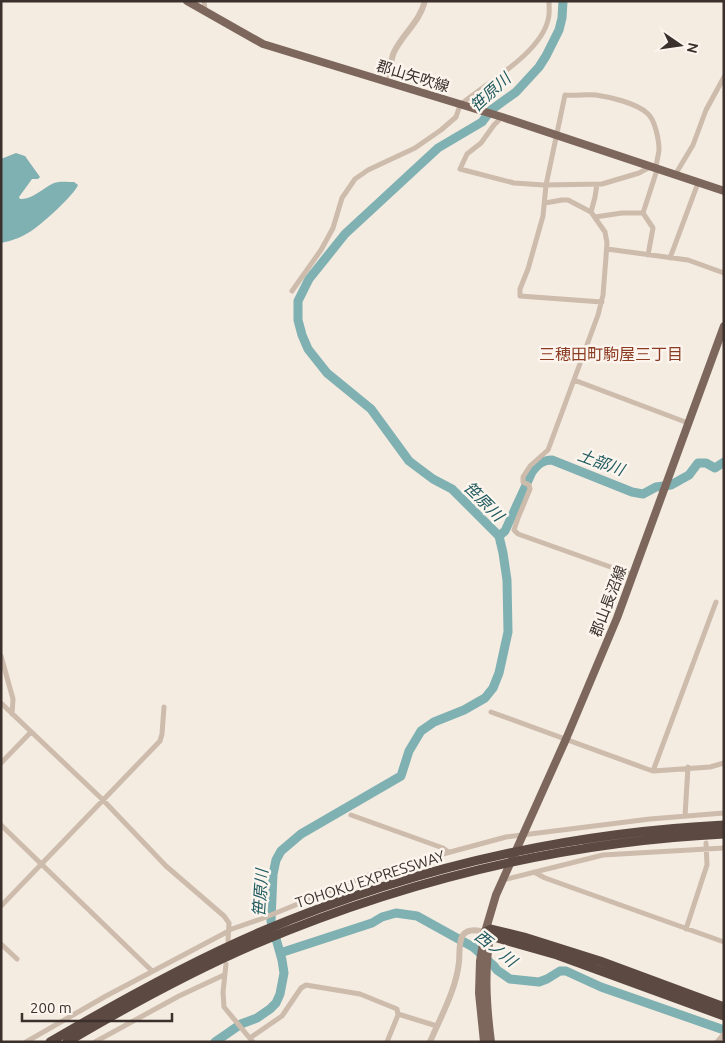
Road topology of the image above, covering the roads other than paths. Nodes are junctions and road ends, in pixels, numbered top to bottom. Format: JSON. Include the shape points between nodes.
{"nodes":[{"id":1,"x":187,"y":1,"type":"edge"},
{"id":2,"x":204,"y":1,"type":"edge"},
{"id":3,"x":425,"y":1,"type":"edge"},
{"id":4,"x":549,"y":1,"type":"edge"},
{"id":5,"x":205,"y":10,"type":"junction"},
{"id":6,"x":724,"y":77,"type":"edge"},
{"id":7,"x":389,"y":82,"type":"junction"},
{"id":8,"x":462,"y":105,"type":"junction"},
{"id":9,"x":501,"y":117,"type":"junction"},
{"id":10,"x":556,"y":135,"type":"junction"},
{"id":11,"x":654,"y":169,"type":"junction"},
{"id":12,"x":675,"y":175,"type":"junction"},
{"id":13,"x":698,"y":183,"type":"junction"},
{"id":14,"x":597,"y":184,"type":"junction"},
{"id":15,"x":546,"y":185,"type":"junction"},
{"id":16,"x":724,"y":191,"type":"edge"},
{"id":17,"x":545,"y":204,"type":"junction"},
{"id":18,"x":591,"y":212,"type":"junction"},
{"id":19,"x":643,"y":212,"type":"junction"},
{"id":20,"x":595,"y":217,"type":"junction"},
{"id":21,"x":607,"y":249,"type":"junction"},
{"id":22,"x":648,"y":255,"type":"junction"},
{"id":23,"x":670,"y":258,"type":"junction"},
{"id":24,"x":724,"y":273,"type":"edge"},
{"id":25,"x":292,"y":291,"type":"dead end"},
{"id":26,"x":602,"y":302,"type":"junction"},
{"id":27,"x":724,"y":326,"type":"edge"},
{"id":28,"x":574,"y":380,"type":"junction"},
{"id":29,"x":688,"y":423,"type":"junction"},
{"id":30,"x":633,"y":575,"type":"junction"},
{"id":31,"x":716,"y":602,"type":"dead end"},
{"id":32,"x":1,"y":656,"type":"edge"},
{"id":33,"x":1,"y":703,"type":"edge"},
{"id":34,"x":164,"y":707,"type":"dead end"},
{"id":35,"x":491,"y":712,"type":"dead end"},
{"id":36,"x":12,"y":714,"type":"junction"},
{"id":37,"x":31,"y":732,"type":"junction"},
{"id":38,"x":566,"y":739,"type":"junction"},
{"id":39,"x":1,"y":763,"type":"edge"},
{"id":40,"x":724,"y":763,"type":"edge"},
{"id":41,"x":688,"y":767,"type":"junction"},
{"id":42,"x":653,"y":770,"type":"junction"},
{"id":43,"x":103,"y":800,"type":"junction"},
{"id":44,"x":724,"y":814,"type":"edge"},
{"id":45,"x":351,"y":815,"type":"dead end"},
{"id":46,"x":685,"y":816,"type":"junction"},
{"id":47,"x":1,"y":825,"type":"edge"},
{"id":48,"x":724,"y":825,"type":"edge"},
{"id":49,"x":524,"y":834,"type":"junction"},
{"id":50,"x":724,"y":835,"type":"edge"},
{"id":51,"x":706,"y":846,"type":"junction"},
{"id":52,"x":724,"y":848,"type":"edge"},
{"id":53,"x":448,"y":852,"type":"junction"},
{"id":54,"x":41,"y":864,"type":"junction"},
{"id":55,"x":534,"y":872,"type":"junction"},
{"id":56,"x":503,"y":880,"type":"junction"},
{"id":57,"x":1,"y":906,"type":"edge"},
{"id":58,"x":686,"y":929,"type":"junction"},
{"id":59,"x":229,"y":930,"type":"junction"},
{"id":60,"x":489,"y":932,"type":"junction"},
{"id":61,"x":228,"y":941,"type":"dead end"},
{"id":62,"x":724,"y":942,"type":"edge"},
{"id":63,"x":1,"y":944,"type":"edge"},
{"id":64,"x":17,"y":959,"type":"dead end"},
{"id":65,"x":483,"y":963,"type":"junction"},
{"id":66,"x":226,"y":964,"type":"dead end"},
{"id":67,"x":152,"y":971,"type":"junction"},
{"id":68,"x":224,"y":975,"type":"junction"},
{"id":69,"x":724,"y":1007,"type":"edge"},
{"id":70,"x":398,"y":1014,"type":"junction"},
{"id":71,"x":724,"y":1016,"type":"edge"},
{"id":72,"x":437,"y":1026,"type":"junction"},
{"id":73,"x":724,"y":1034,"type":"edge"},
{"id":74,"x":250,"y":1038,"type":"edge"},
{"id":75,"x":26,"y":1042,"type":"edge"},
{"id":76,"x":50,"y":1042,"type":"edge"},
{"id":77,"x":67,"y":1042,"type":"edge"},
{"id":78,"x":95,"y":1042,"type":"edge"},
{"id":79,"x":387,"y":1042,"type":"edge"},
{"id":80,"x":430,"y":1042,"type":"edge"},
{"id":81,"x":484,"y":1042,"type":"edge"},
{"id":82,"x":491,"y":1042,"type":"edge"},
{"id":83,"x":717,"y":1042,"type":"edge"}],
"edges":[{"from":1,"to":5,"type":"main road","name":"郡山矢吹線"},
{"from":2,"to":5,"type":"street"},
{"from":3,"to":7,"type":"street","via":[[418,19],[394,53]]},
{"from":4,"to":8,"type":"street","via":[[548,21],[538,40],[515,63]]},
{"from":5,"to":7,"type":"main road","name":"郡山矢吹線","via":[[263,44]]},
{"from":6,"to":12,"type":"street","via":[[706,110],[690,152]]},
{"from":7,"to":8,"type":"main road","name":"郡山矢吹線"},
{"from":8,"to":9,"type":"main road","name":"郡山矢吹線"},
{"from":8,"to":25,"type":"street","via":[[455,119],[415,148],[355,179],[342,198],[333,228],[321,250]]},
{"from":9,"to":10,"type":"main road","name":"郡山矢吹線"},
{"from":9,"to":15,"type":"street","via":[[483,141],[466,155],[460,169],[514,183]]},
{"from":10,"to":11,"type":"main road","name":"郡山矢吹線"},
{"from":10,"to":11,"type":"street","via":[[565,95],[594,94],[615,99],[650,116],[659,148]]},
{"from":10,"to":15,"type":"street"},
{"from":11,"to":12,"type":"main road","name":"郡山矢吹線"},
{"from":11,"to":14,"type":"street"},
{"from":11,"to":19,"type":"street"},
{"from":12,"to":13,"type":"main road","name":"郡山矢吹線"},
{"from":13,"to":16,"type":"main road","name":"郡山矢吹線"},
{"from":13,"to":23,"type":"street"},
{"from":14,"to":15,"type":"street"},
{"from":14,"to":18,"type":"street"},
{"from":15,"to":17,"type":"street"},
{"from":17,"to":18,"type":"street","via":[[566,200]]},
{"from":17,"to":26,"type":"street","via":[[520,296]]},
{"from":18,"to":20,"type":"street"},
{"from":19,"to":20,"type":"street"},
{"from":19,"to":22,"type":"street","via":[[653,228]]},
{"from":20,"to":21,"type":"street","via":[[604,232]]},
{"from":21,"to":22,"type":"street"},
{"from":21,"to":26,"type":"street"},
{"from":22,"to":23,"type":"street"},
{"from":23,"to":24,"type":"street","via":[[688,260]]},
{"from":26,"to":28,"type":"street"},
{"from":27,"to":29,"type":"main road","name":"郡山長沼線"},
{"from":28,"to":29,"type":"street"},
{"from":28,"to":30,"type":"street","via":[[548,450],[522,477],[530,489],[514,529]]},
{"from":29,"to":30,"type":"main road","name":"郡山長沼線"},
{"from":30,"to":38,"type":"main road","name":"郡山長沼線"},
{"from":31,"to":42,"type":"street"},
{"from":32,"to":36,"type":"street","via":[[13,699]]},
{"from":33,"to":36,"type":"street"},
{"from":34,"to":43,"type":"street","via":[[160,741]]},
{"from":35,"to":38,"type":"street"},
{"from":36,"to":37,"type":"street"},
{"from":37,"to":39,"type":"street"},
{"from":37,"to":43,"type":"street"},
{"from":38,"to":42,"type":"street"},
{"from":38,"to":49,"type":"main road","name":"郡山長沼線"},
{"from":40,"to":41,"type":"street"},
{"from":41,"to":42,"type":"street"},
{"from":41,"to":46,"type":"street"},
{"from":43,"to":54,"type":"street"},
{"from":43,"to":59,"type":"street","via":[[166,866],[224,916]]},
{"from":44,"to":46,"type":"street"},
{"from":45,"to":53,"type":"street"},
{"from":46,"to":49,"type":"street"},
{"from":47,"to":54,"type":"street"},
{"from":48,"to":76,"type":"highway","name":"TOHOKU EXPRESSWAY","via":[[636,832],[525,850],[413,878],[307,913],[257,934],[158,981]]},
{"from":49,"to":53,"type":"street"},
{"from":49,"to":56,"type":"main road","name":"郡山長沼線"},
{"from":50,"to":77,"type":"highway","name":"TOHOKU EXPRESSWAY","via":[[598,846],[521,859],[357,904],[253,945],[171,984]]},
{"from":51,"to":52,"type":"street"},
{"from":51,"to":55,"type":"street","via":[[620,852]]},
{"from":51,"to":58,"type":"street","via":[[707,865]]},
{"from":53,"to":59,"type":"street","via":[[376,872]]},
{"from":54,"to":57,"type":"street"},
{"from":54,"to":67,"type":"street"},
{"from":55,"to":56,"type":"street"},
{"from":55,"to":58,"type":"street"},
{"from":56,"to":60,"type":"main road","name":"郡山長沼線","via":[[496,895]]},
{"from":58,"to":62,"type":"street"},
{"from":59,"to":61,"type":"street"},
{"from":59,"to":67,"type":"street"},
{"from":60,"to":65,"type":"main road","name":"郡山長沼線"},
{"from":60,"to":69,"type":"highway","via":[[524,937],[600,961]]},
{"from":60,"to":71,"type":"highway"},
{"from":60,"to":72,"type":"street","via":[[477,930],[463,934],[456,979]]},
{"from":63,"to":64,"type":"street"},
{"from":65,"to":81,"type":"main road","name":"郡山長沼線","via":[[479,993]]},
{"from":65,"to":82,"type":"main road","name":"郡山長沼線"},
{"from":66,"to":68,"type":"street"},
{"from":67,"to":75,"type":"street"},
{"from":68,"to":74,"type":"street","via":[[223,1003]]},
{"from":68,"to":78,"type":"street"},
{"from":70,"to":72,"type":"street"},
{"from":70,"to":74,"type":"street","via":[[393,1006],[360,994],[306,985],[282,1016]]},
{"from":70,"to":79,"type":"street"},
{"from":72,"to":80,"type":"street"},
{"from":73,"to":83,"type":"street"}]}
